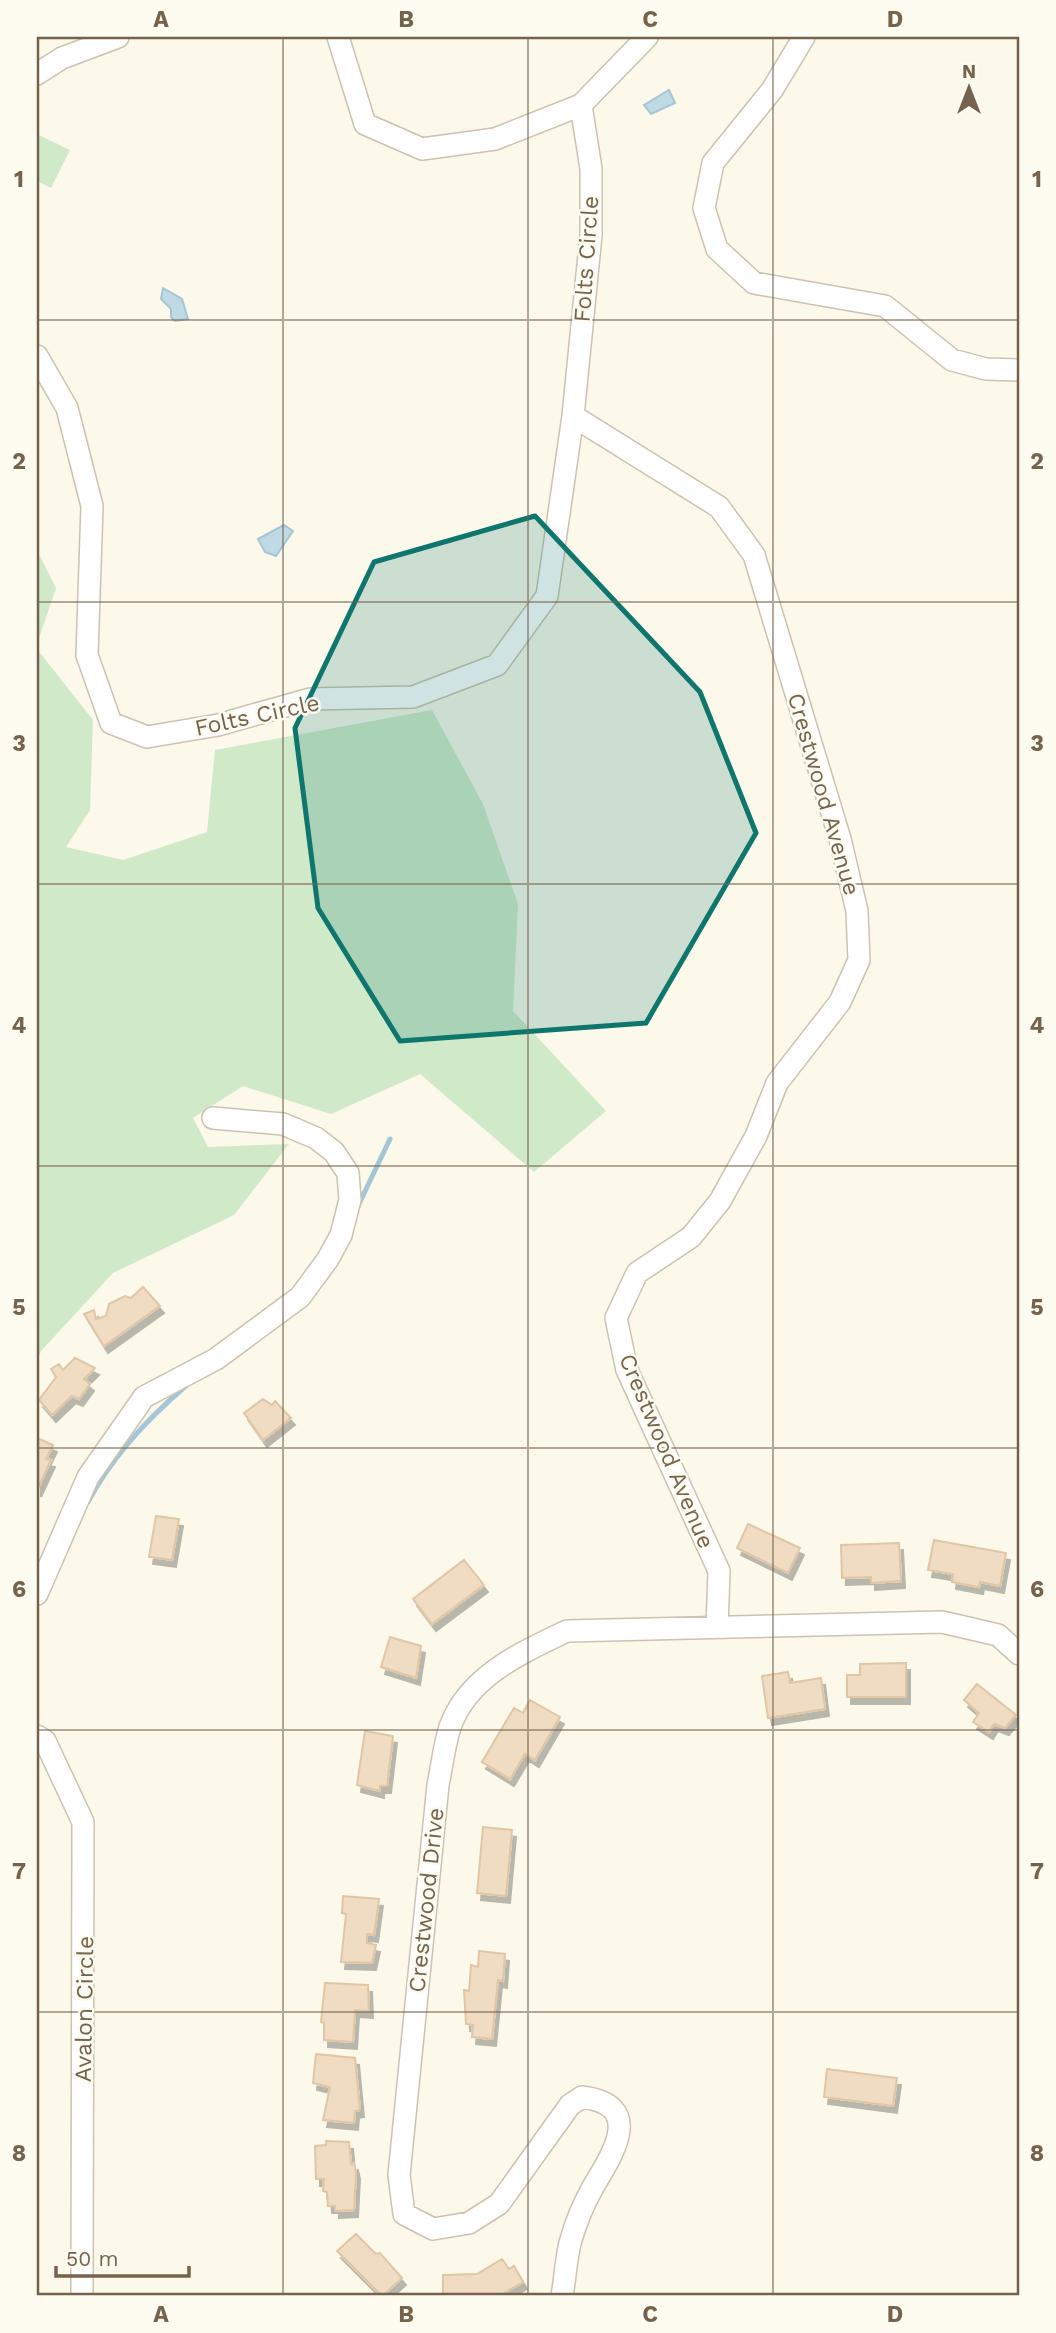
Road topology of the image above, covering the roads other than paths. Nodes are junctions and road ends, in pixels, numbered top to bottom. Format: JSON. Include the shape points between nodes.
{"nodes":[{"id":1,"x":118,"y":37,"type":"edge"},
{"id":2,"x":338,"y":37,"type":"edge"},
{"id":3,"x":647,"y":37,"type":"edge"},
{"id":4,"x":804,"y":37,"type":"edge"},
{"id":5,"x":37,"y":74,"type":"edge"},
{"id":6,"x":581,"y":105,"type":"junction"},
{"id":7,"x":37,"y":355,"type":"edge"},
{"id":8,"x":1019,"y":370,"type":"edge"},
{"id":9,"x":573,"y":416,"type":"junction"},
{"id":10,"x":213,"y":1118,"type":"dead end"},
{"id":11,"x":37,"y":1594,"type":"edge"},
{"id":12,"x":717,"y":1627,"type":"junction"},
{"id":13,"x":1019,"y":1654,"type":"edge"},
{"id":14,"x":37,"y":1736,"type":"edge"},
{"id":15,"x":82,"y":2296,"type":"edge"},
{"id":16,"x":562,"y":2296,"type":"edge"}],
"edges":[{"from":1,"to":5,"type":"street","via":[[62,58]]},
{"from":2,"to":6,"type":"street","via":[[365,124],[422,149],[495,139]]},
{"from":3,"to":6,"type":"street"},
{"from":4,"to":8,"type":"street","via":[[772,90],[713,163],[704,208],[717,249],[754,283],[885,306],[952,360],[986,369]]},
{"from":6,"to":9,"type":"street","name":"Folts Circle","via":[[592,169],[591,235]]},
{"from":7,"to":9,"type":"street","name":"Folts Circle","via":[[67,408],[92,506],[87,655],[111,723],[147,737],[218,725],[310,699],[413,697],[497,665],[547,596]]},
{"from":9,"to":12,"type":"street","name":"Crestwood Avenue","via":[[719,507],[754,555],[858,911],[859,960],[840,1002],[777,1083],[756,1136],[720,1201],[691,1237],[637,1273],[616,1318],[627,1370],[719,1571]]},
{"from":10,"to":11,"type":"street","via":[[283,1124],[316,1138],[334,1152],[348,1172],[351,1200],[341,1235],[300,1297],[216,1359],[144,1398],[88,1477]]},
{"from":12,"to":13,"type":"street","name":"Crestwood Drive","via":[[942,1622],[998,1635]]},
{"from":12,"to":16,"type":"street","name":"Crestwood Drive","via":[[567,1631],[517,1655],[471,1689],[450,1727],[438,1785],[399,2175],[404,2214],[433,2229],[470,2224],[499,2204],[570,2105],[582,2097],[608,2105],[617,2117],[619,2139],[570,2242]]},
{"from":14,"to":15,"type":"street","name":"Avalon Circle","via":[[45,1741],[83,1822]]}]}
